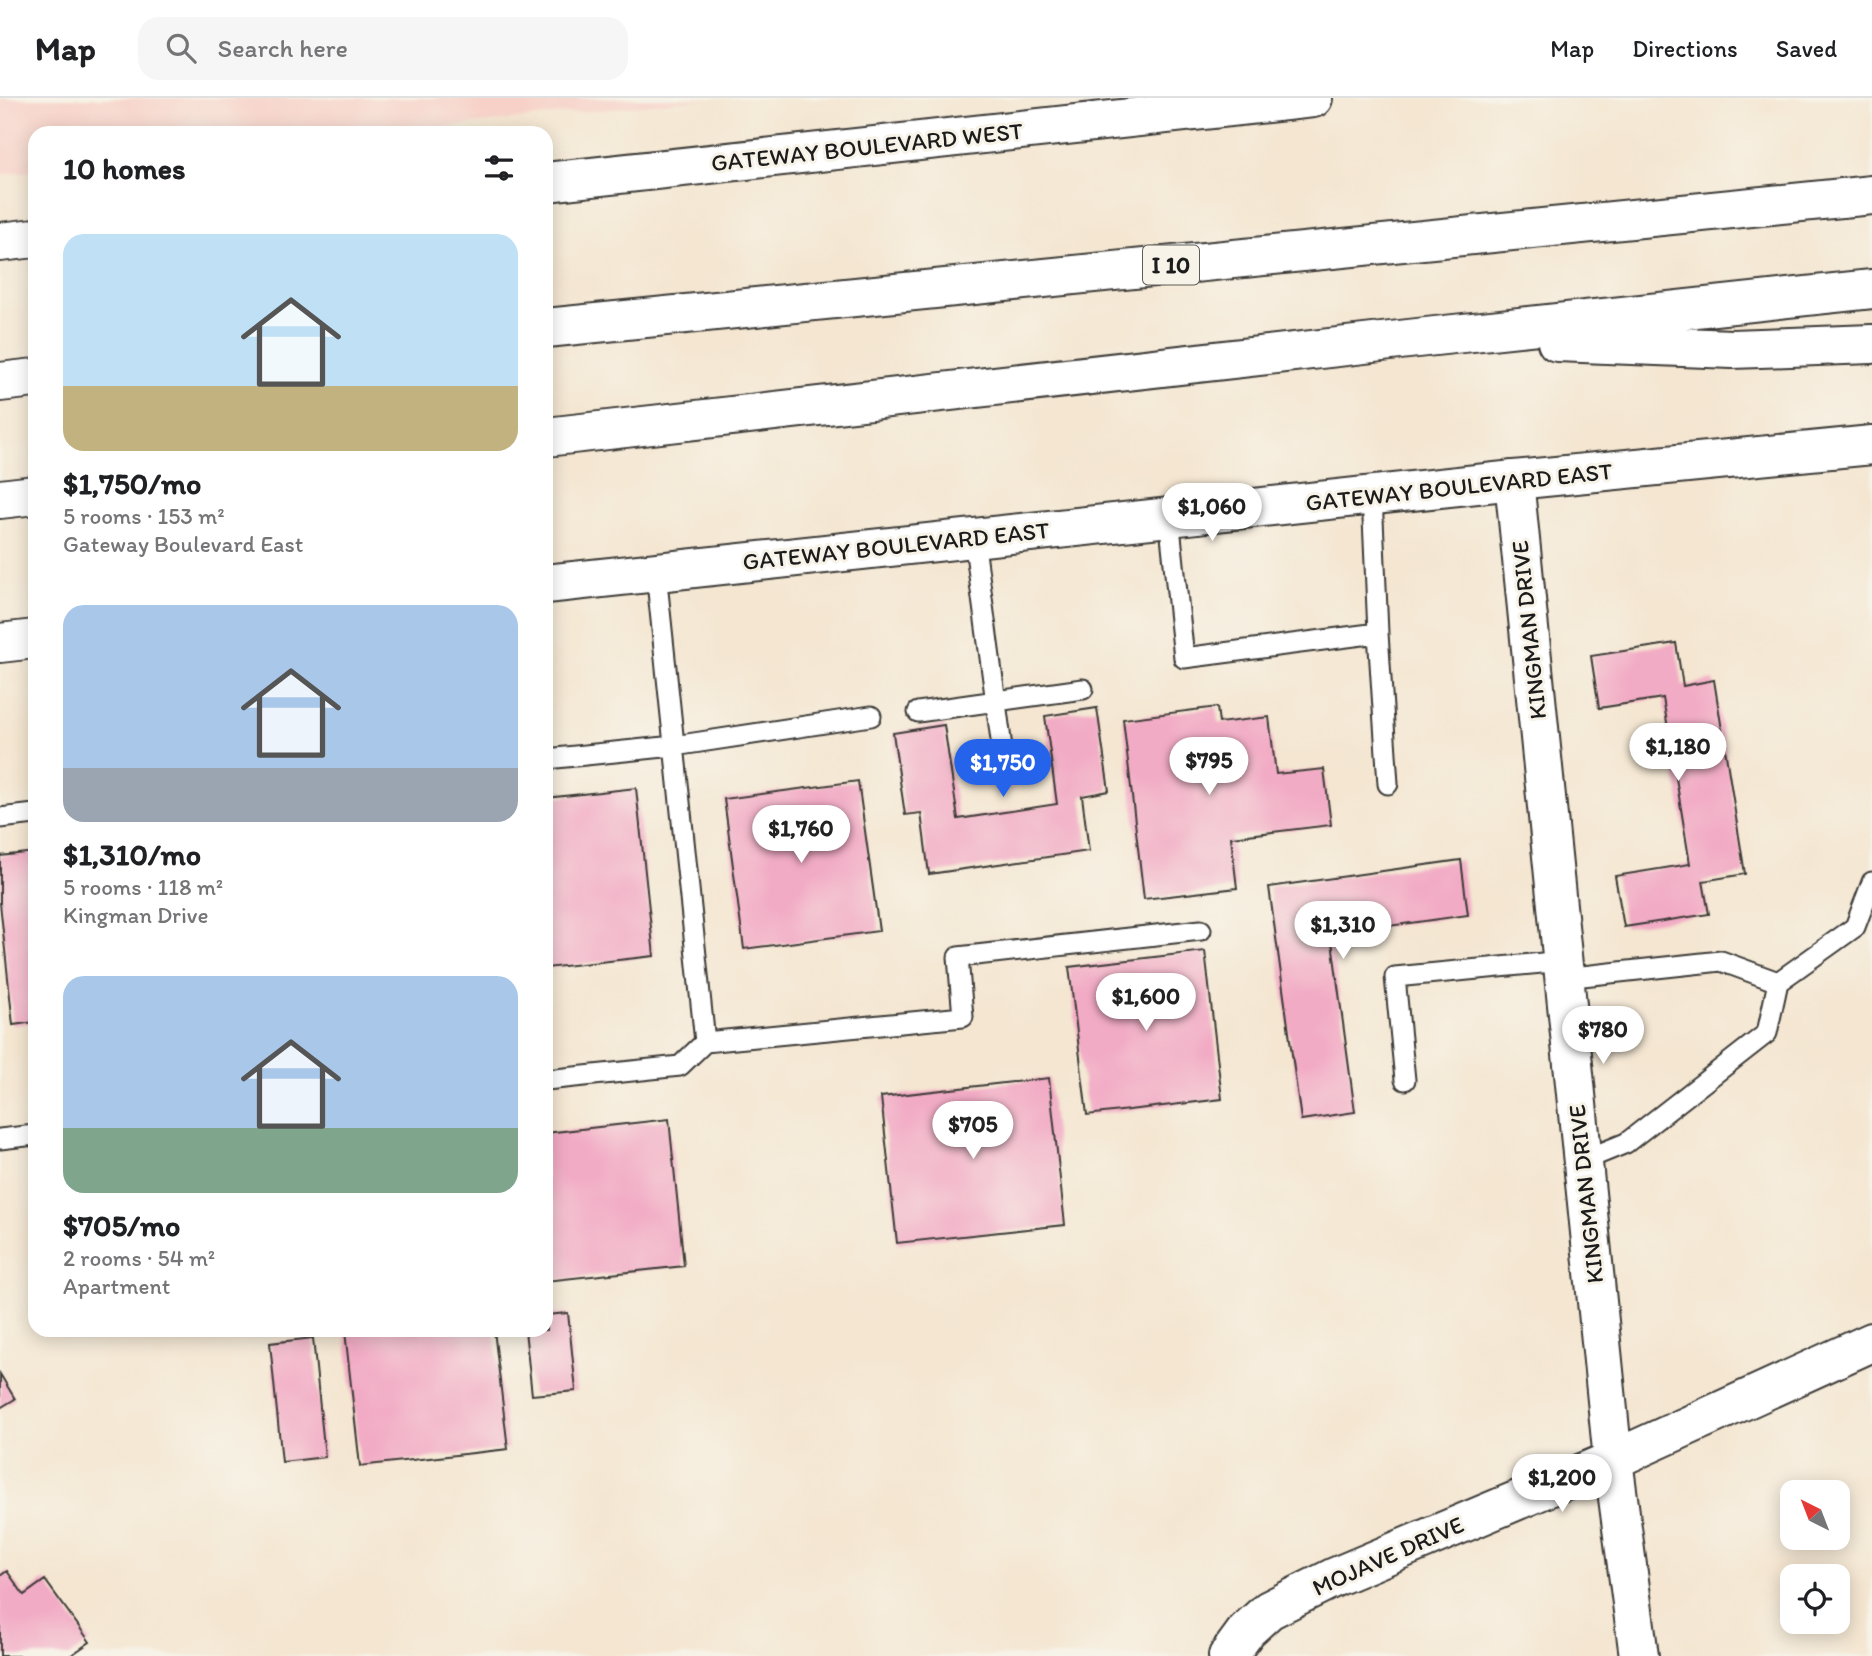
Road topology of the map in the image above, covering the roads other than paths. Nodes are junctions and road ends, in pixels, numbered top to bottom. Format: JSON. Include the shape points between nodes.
{"nodes":[{"id":1,"x":1313,"y":98,"type":"edge"},
{"id":2,"x":553,"y":181,"type":"edge"},
{"id":3,"x":1872,"y":182,"type":"edge"},
{"id":4,"x":1872,"y":194,"type":"edge"},
{"id":5,"x":1795,"y":203,"type":"junction"},
{"id":6,"x":28,"y":239,"type":"edge"},
{"id":7,"x":0,"y":242,"type":"edge"},
{"id":8,"x":1872,"y":289,"type":"edge"},
{"id":9,"x":553,"y":326,"type":"edge"},
{"id":10,"x":1426,"y":337,"type":"junction"},
{"id":11,"x":1872,"y":344,"type":"edge"},
{"id":12,"x":28,"y":380,"type":"edge"},
{"id":13,"x":0,"y":382,"type":"edge"},
{"id":14,"x":553,"y":436,"type":"edge"},
{"id":15,"x":1872,"y":445,"type":"edge"},
{"id":16,"x":1514,"y":480,"type":"junction"},
{"id":17,"x":1372,"y":495,"type":"junction"},
{"id":18,"x":28,"y":496,"type":"edge"},
{"id":19,"x":0,"y":499,"type":"edge"},
{"id":20,"x":1169,"y":517,"type":"junction"},
{"id":21,"x":974,"y":537,"type":"junction"},
{"id":22,"x":656,"y":572,"type":"junction"},
{"id":23,"x":553,"y":583,"type":"edge"},
{"id":24,"x":1378,"y":633,"type":"junction"},
{"id":25,"x":28,"y":640,"type":"edge"},
{"id":26,"x":0,"y":643,"type":"edge"},
{"id":27,"x":1083,"y":689,"type":"dead end"},
{"id":28,"x":996,"y":700,"type":"junction"},
{"id":29,"x":918,"y":712,"type":"dead end"},
{"id":30,"x":871,"y":716,"type":"dead end"},
{"id":31,"x":674,"y":746,"type":"junction"},
{"id":32,"x":553,"y":758,"type":"edge"},
{"id":33,"x":1005,"y":769,"type":"dead end"},
{"id":34,"x":1388,"y":784,"type":"dead end"},
{"id":35,"x":28,"y":815,"type":"edge"},
{"id":36,"x":0,"y":818,"type":"edge"},
{"id":37,"x":1872,"y":883,"type":"edge"},
{"id":38,"x":1201,"y":930,"type":"dead end"},
{"id":39,"x":1563,"y":970,"type":"junction"},
{"id":40,"x":1778,"y":982,"type":"junction"},
{"id":41,"x":705,"y":1042,"type":"junction"},
{"id":42,"x":553,"y":1079,"type":"edge"},
{"id":43,"x":1405,"y":1080,"type":"dead end"},
{"id":44,"x":28,"y":1136,"type":"edge"},
{"id":45,"x":0,"y":1139,"type":"edge"},
{"id":46,"x":1582,"y":1161,"type":"junction"},
{"id":47,"x":1872,"y":1342,"type":"edge"},
{"id":48,"x":1613,"y":1460,"type":"junction"},
{"id":49,"x":1228,"y":1656,"type":"edge"},
{"id":50,"x":1639,"y":1656,"type":"edge"}],
"edges":[{"from":1,"to":2,"type":"main road","name":"GATEWAY BOULEVARD WEST"},
{"from":3,"to":5,"type":"main road"},
{"from":4,"to":5,"type":"main road","number":"I 10"},
{"from":5,"to":9,"type":"main road","number":"I 10"},
{"from":6,"to":7,"type":"main road"},
{"from":8,"to":10,"type":"main road"},
{"from":10,"to":11,"type":"main road","via":[[1732,349]]},
{"from":10,"to":14,"type":"main road"},
{"from":12,"to":13,"type":"main road"},
{"from":15,"to":16,"type":"main road","name":"GATEWAY BOULEVARD EAST"},
{"from":16,"to":17,"type":"main road","name":"GATEWAY BOULEVARD EAST"},
{"from":16,"to":39,"type":"main road","name":"KINGMAN DRIVE"},
{"from":17,"to":20,"type":"main road","name":"GATEWAY BOULEVARD EAST"},
{"from":17,"to":24,"type":"lane"},
{"from":18,"to":19,"type":"main road"},
{"from":20,"to":21,"type":"main road","name":"GATEWAY BOULEVARD EAST"},
{"from":20,"to":24,"type":"lane","via":[[1184,658]]},
{"from":21,"to":22,"type":"main road","name":"GATEWAY BOULEVARD EAST"},
{"from":21,"to":28,"type":"lane"},
{"from":22,"to":23,"type":"main road","name":"GATEWAY BOULEVARD EAST"},
{"from":22,"to":31,"type":"lane"},
{"from":24,"to":34,"type":"lane"},
{"from":25,"to":26,"type":"main road"},
{"from":27,"to":28,"type":"lane"},
{"from":28,"to":29,"type":"lane"},
{"from":28,"to":33,"type":"lane"},
{"from":30,"to":31,"type":"lane"},
{"from":31,"to":32,"type":"lane"},
{"from":31,"to":41,"type":"lane"},
{"from":35,"to":36,"type":"lane"},
{"from":37,"to":40,"type":"lane","via":[[1855,927]]},
{"from":38,"to":41,"type":"lane","via":[[958,957],[963,1017]]},
{"from":39,"to":40,"type":"lane","via":[[1721,961]]},
{"from":39,"to":43,"type":"lane","via":[[1395,977]]},
{"from":39,"to":46,"type":"main road","name":"KINGMAN DRIVE"},
{"from":40,"to":46,"type":"lane","via":[[1767,1033],[1626,1143]]},
{"from":41,"to":42,"type":"lane","via":[[680,1066]]},
{"from":44,"to":45,"type":"lane"},
{"from":46,"to":48,"type":"main road","name":"KINGMAN DRIVE"},
{"from":47,"to":48,"type":"main road","name":"MOJAVE DRIVE"},
{"from":48,"to":49,"type":"main road","name":"MOJAVE DRIVE","via":[[1302,1594],[1269,1611]]},
{"from":48,"to":50,"type":"main road","name":"KINGMAN DRIVE"}]}
